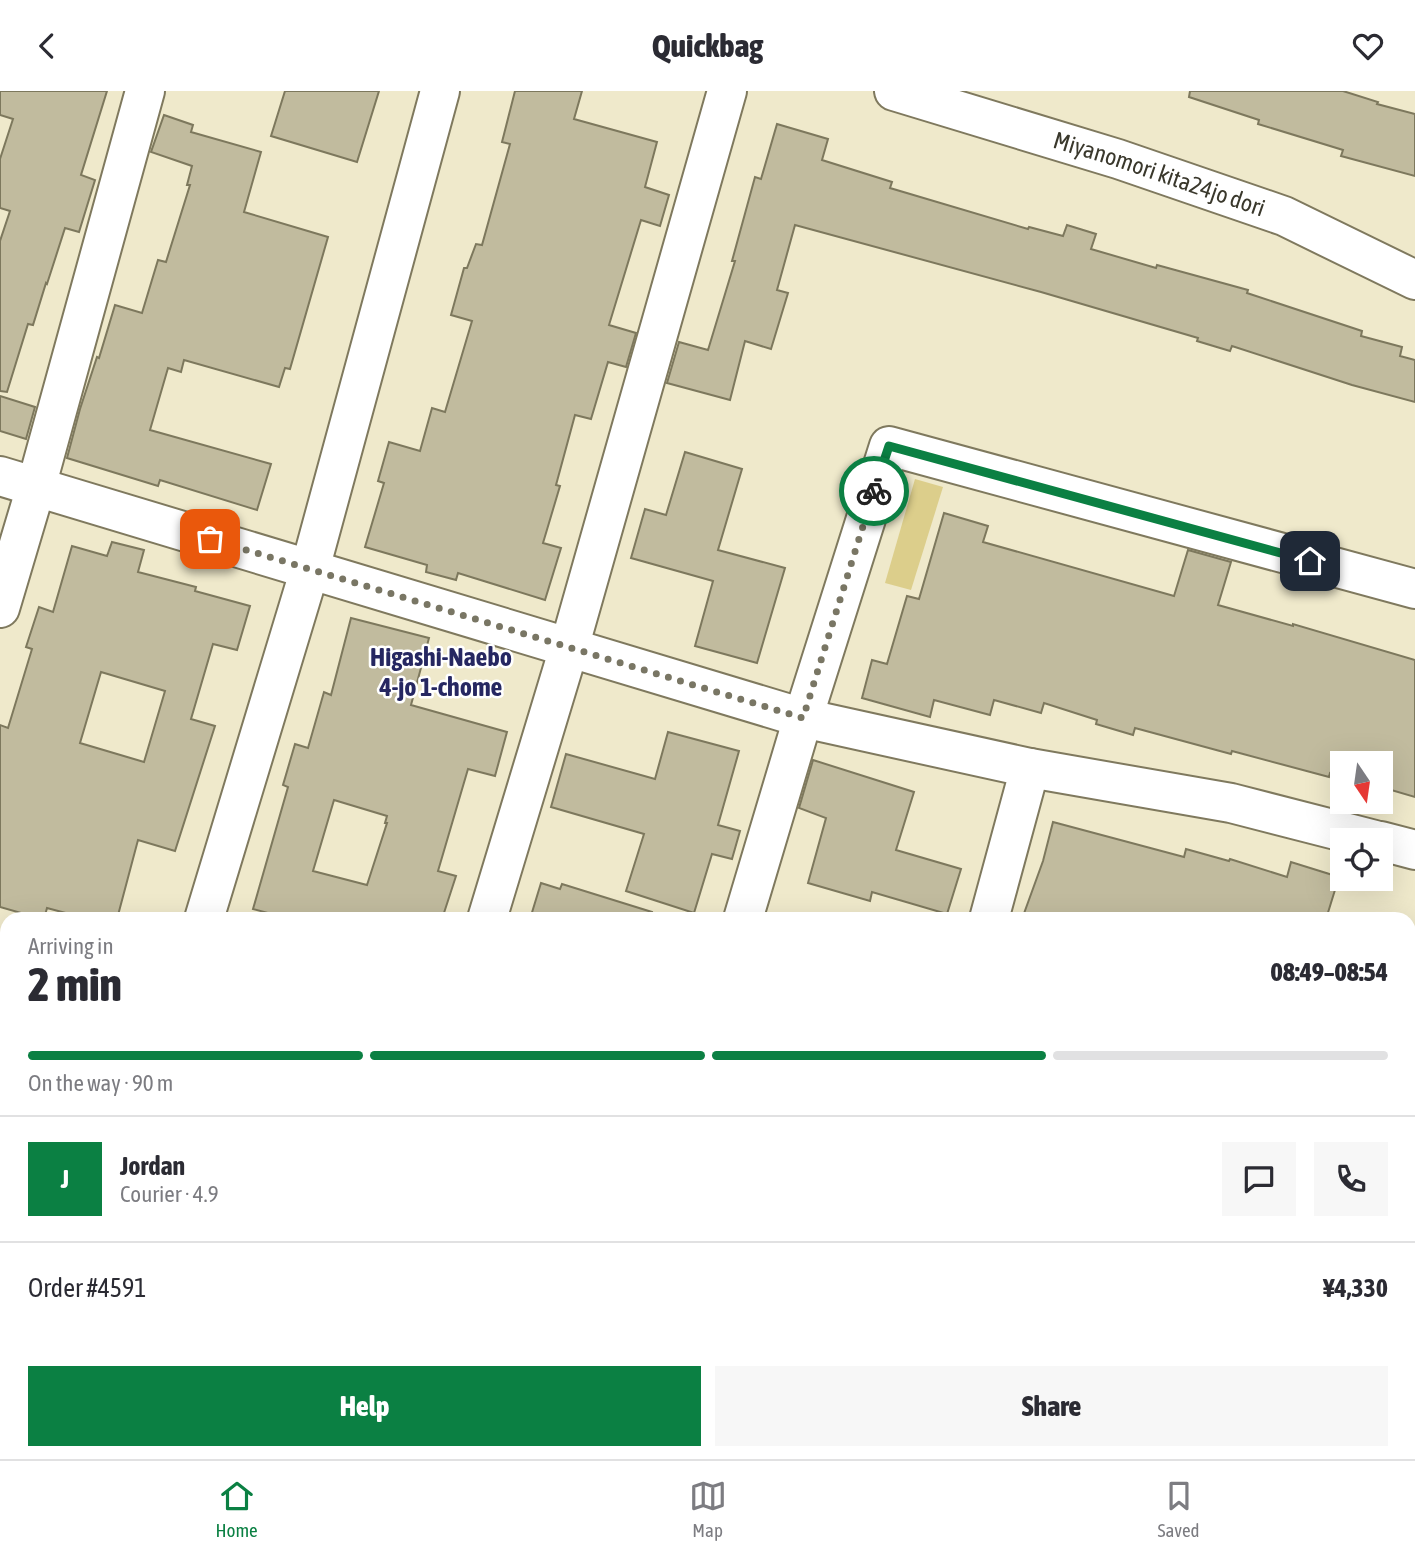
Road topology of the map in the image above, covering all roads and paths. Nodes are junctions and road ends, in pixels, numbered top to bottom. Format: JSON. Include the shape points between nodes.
{"nodes":[{"id":1,"x":145,"y":91,"type":"edge"},
{"id":2,"x":440,"y":91,"type":"edge"},
{"id":3,"x":727,"y":91,"type":"edge"},
{"id":4,"x":894,"y":91,"type":"edge"},
{"id":5,"x":1415,"y":280,"type":"edge"},
{"id":6,"x":0,"y":476,"type":"edge"},
{"id":7,"x":36,"y":487,"type":"junction"},
{"id":8,"x":310,"y":569,"type":"junction"},
{"id":9,"x":1415,"y":590,"type":"edge"},
{"id":10,"x":0,"y":608,"type":"edge"},
{"id":11,"x":569,"y":648,"type":"junction"},
{"id":12,"x":803,"y":718,"type":"junction"},
{"id":13,"x":1030,"y":768,"type":"junction"},
{"id":14,"x":1330,"y":828,"type":"edge"},
{"id":15,"x":1393,"y":844,"type":"edge"},
{"id":16,"x":1415,"y":850,"type":"edge"},
{"id":17,"x":206,"y":912,"type":"edge"},
{"id":18,"x":489,"y":912,"type":"edge"},
{"id":19,"x":745,"y":912,"type":"edge"},
{"id":20,"x":991,"y":912,"type":"edge"}],
"edges":[{"from":1,"to":7,"type":"street"},
{"from":2,"to":8,"type":"street"},
{"from":3,"to":11,"type":"street"},
{"from":4,"to":5,"type":"street","name":"Miyanomori kita24jo dori","via":[[1118,159],[1284,216]]},
{"from":6,"to":7,"type":"street"},
{"from":7,"to":8,"type":"street"},
{"from":7,"to":10,"type":"street"},
{"from":8,"to":11,"type":"street"},
{"from":8,"to":17,"type":"street"},
{"from":9,"to":12,"type":"street","via":[[889,446]]},
{"from":11,"to":12,"type":"street"},
{"from":11,"to":18,"type":"street"},
{"from":12,"to":13,"type":"street"},
{"from":12,"to":19,"type":"street"},
{"from":13,"to":14,"type":"street","via":[[1231,803]]},
{"from":13,"to":20,"type":"street"},
{"from":15,"to":16,"type":"street"}]}
